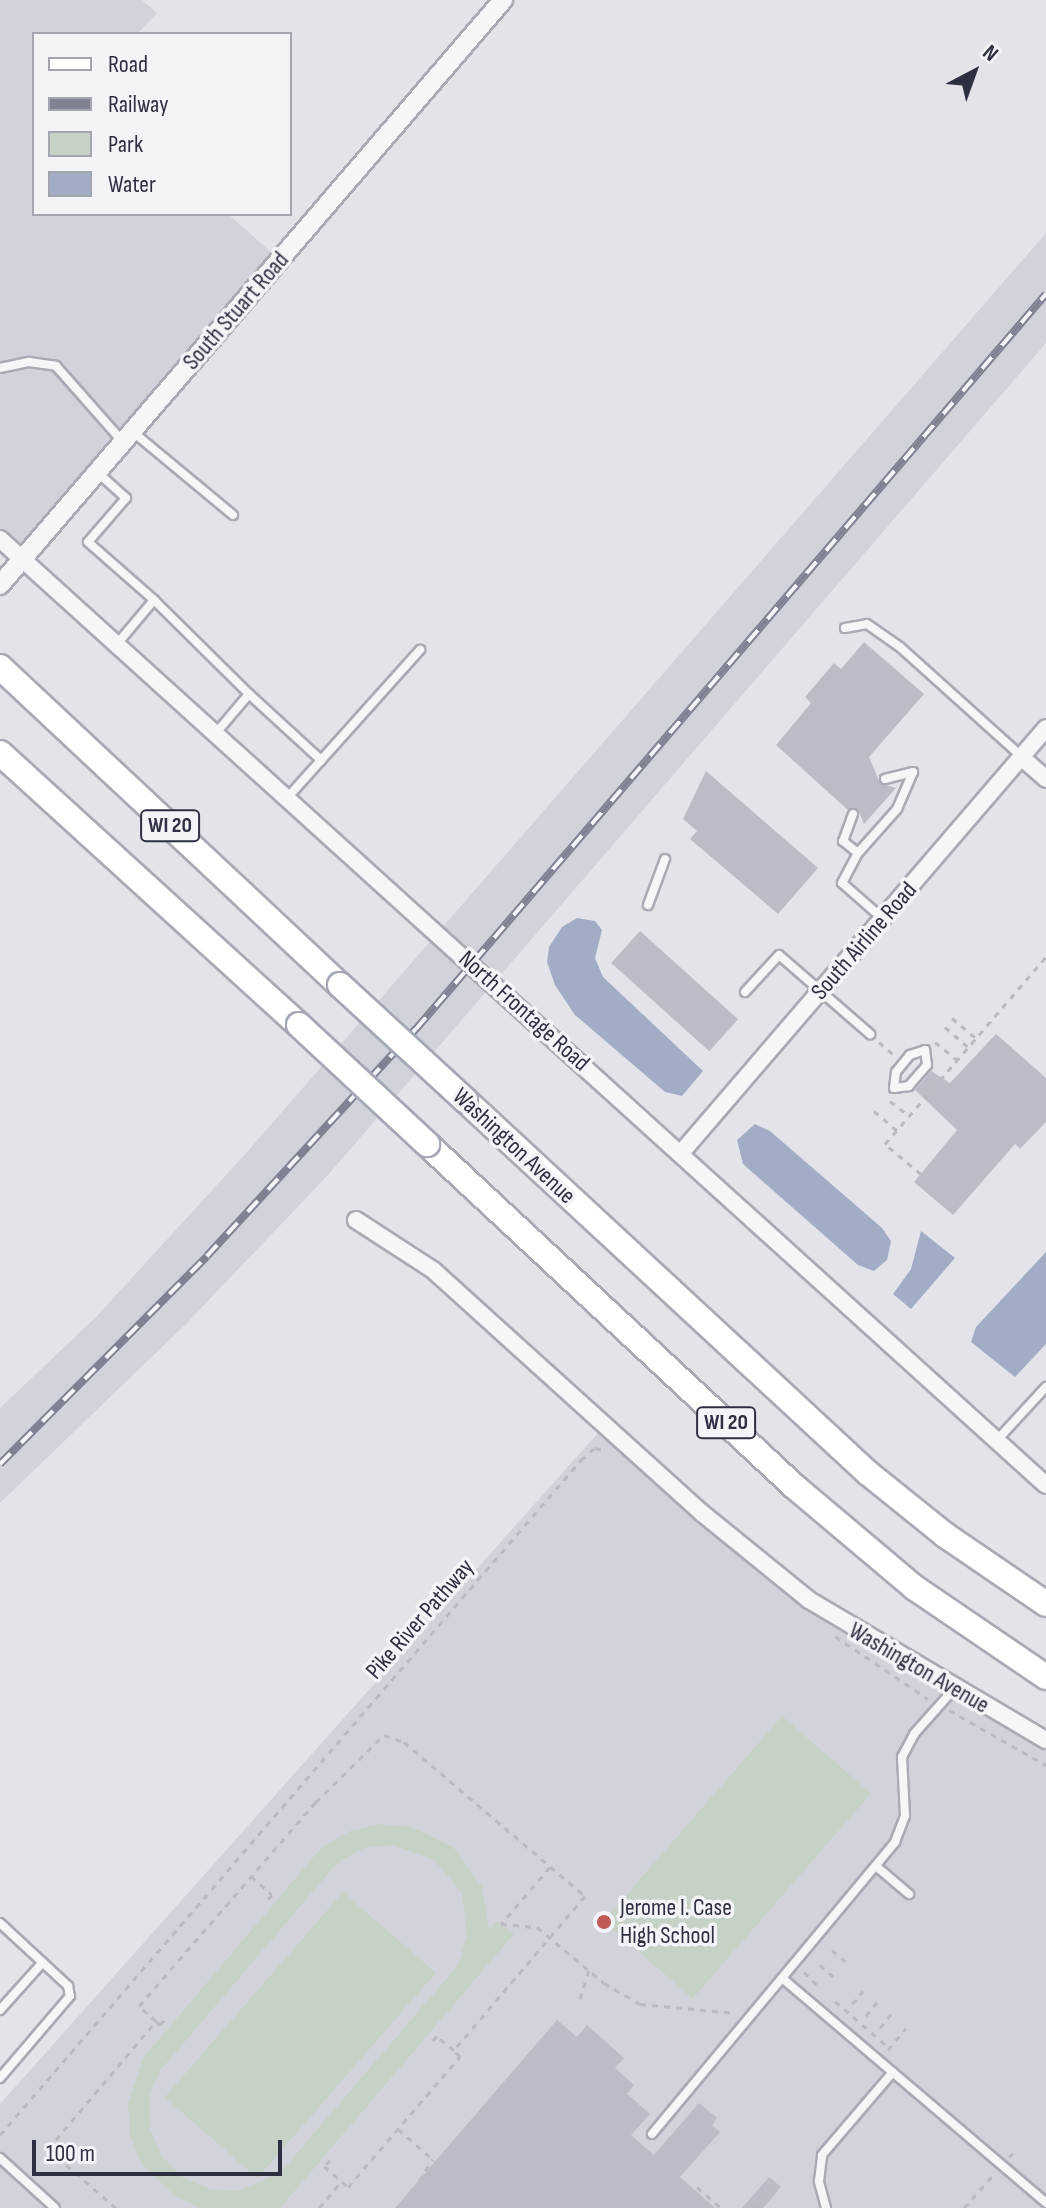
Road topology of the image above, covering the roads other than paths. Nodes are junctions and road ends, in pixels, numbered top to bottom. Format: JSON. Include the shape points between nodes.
{"nodes":[{"id":1,"x":503,"y":0,"type":"edge"},
{"id":2,"x":0,"y":368,"type":"edge"},
{"id":3,"x":128,"y":436,"type":"junction"},
{"id":4,"x":97,"y":472,"type":"junction"},
{"id":5,"x":233,"y":515,"type":"dead end"},
{"id":6,"x":0,"y":539,"type":"edge"},
{"id":7,"x":22,"y":559,"type":"junction"},
{"id":8,"x":0,"y":585,"type":"edge"},
{"id":9,"x":154,"y":600,"type":"junction"},
{"id":10,"x":845,"y":628,"type":"dead end"},
{"id":11,"x":117,"y":644,"type":"junction"},
{"id":12,"x":420,"y":650,"type":"dead end"},
{"id":13,"x":0,"y":667,"type":"edge"},
{"id":14,"x":249,"y":694,"type":"junction"},
{"id":15,"x":1046,"y":728,"type":"edge"},
{"id":16,"x":216,"y":733,"type":"junction"},
{"id":17,"x":0,"y":753,"type":"edge"},
{"id":18,"x":1021,"y":757,"type":"junction"},
{"id":19,"x":321,"y":760,"type":"junction"},
{"id":20,"x":885,"y":779,"type":"dead end"},
{"id":21,"x":1046,"y":779,"type":"edge"},
{"id":22,"x":288,"y":797,"type":"junction"},
{"id":23,"x":853,"y":814,"type":"dead end"},
{"id":24,"x":858,"y":853,"type":"junction"},
{"id":25,"x":665,"y":859,"type":"dead end"},
{"id":26,"x":648,"y":905,"type":"dead end"},
{"id":27,"x":883,"y":918,"type":"junction"},
{"id":28,"x":820,"y":991,"type":"junction"},
{"id":29,"x":745,"y":992,"type":"dead end"},
{"id":30,"x":870,"y":1034,"type":"road end"},
{"id":31,"x":903,"y":1063,"type":"joint"},
{"id":32,"x":681,"y":1153,"type":"junction"},
{"id":33,"x":356,"y":1220,"type":"dead end"},
{"id":34,"x":1046,"y":1387,"type":"edge"},
{"id":35,"x":998,"y":1439,"type":"junction"},
{"id":36,"x":1046,"y":1485,"type":"edge"},
{"id":37,"x":1046,"y":1604,"type":"edge"},
{"id":38,"x":1046,"y":1677,"type":"edge"},
{"id":39,"x":953,"y":1690,"type":"junction"},
{"id":40,"x":1046,"y":1740,"type":"edge"},
{"id":41,"x":877,"y":1867,"type":"junction"},
{"id":42,"x":909,"y":1894,"type":"dead end"},
{"id":43,"x":0,"y":1923,"type":"edge"},
{"id":44,"x":43,"y":1962,"type":"junction"},
{"id":45,"x":782,"y":1978,"type":"junction"},
{"id":46,"x":2,"y":2004,"type":"edge"},
{"id":47,"x":893,"y":2072,"type":"junction"},
{"id":48,"x":0,"y":2078,"type":"edge"},
{"id":49,"x":652,"y":2134,"type":"dead end"},
{"id":50,"x":0,"y":2158,"type":"edge"},
{"id":51,"x":1046,"y":2203,"type":"edge"},
{"id":52,"x":55,"y":2208,"type":"edge"},
{"id":53,"x":826,"y":2208,"type":"edge"}],
"edges":[{"from":1,"to":3,"type":"street","name":"South Stuart Road"},
{"from":2,"to":3,"type":"lane","via":[[29,362],[56,366]]},
{"from":3,"to":4,"type":"street","name":"South Stuart Road"},
{"from":3,"to":5,"type":"lane"},
{"from":4,"to":7,"type":"street","name":"South Stuart Road"},
{"from":4,"to":9,"type":"lane","via":[[126,498],[88,542]]},
{"from":6,"to":7,"type":"street","name":"North Frontage Road"},
{"from":7,"to":8,"type":"street","name":"South Stuart Road"},
{"from":7,"to":11,"type":"street","name":"North Frontage Road"},
{"from":9,"to":11,"type":"lane"},
{"from":9,"to":14,"type":"lane"},
{"from":10,"to":18,"type":"lane","via":[[867,624],[900,647]]},
{"from":11,"to":16,"type":"street","name":"North Frontage Road"},
{"from":12,"to":19,"type":"lane"},
{"from":13,"to":37,"type":"main road","name":"Washington Avenue","number":"WI 20","bridge":true,"via":[[868,1473],[945,1535]]},
{"from":14,"to":16,"type":"lane"},
{"from":14,"to":19,"type":"lane"},
{"from":15,"to":18,"type":"street","name":"South Airline Road"},
{"from":16,"to":22,"type":"street","name":"North Frontage Road"},
{"from":17,"to":38,"type":"main road","number":"WI 20","bridge":true,"via":[[795,1487],[915,1588]]},
{"from":18,"to":21,"type":"street"},
{"from":18,"to":27,"type":"street","name":"South Airline Road"},
{"from":19,"to":22,"type":"lane"},
{"from":20,"to":24,"type":"lane","via":[[913,772],[897,809]]},
{"from":22,"to":32,"type":"street","name":"North Frontage Road"},
{"from":23,"to":24,"type":"lane","via":[[843,841]]},
{"from":24,"to":27,"type":"lane","via":[[842,883]]},
{"from":25,"to":26,"type":"lane"},
{"from":27,"to":28,"type":"street","name":"South Airline Road"},
{"from":28,"to":29,"type":"lane","via":[[779,955]]},
{"from":28,"to":30,"type":"lane"},
{"from":28,"to":32,"type":"street","name":"South Airline Road"},
{"from":31,"to":31,"type":"lane","via":[[896,1072],[894,1088],[909,1086],[927,1065],[925,1050]]},
{"from":32,"to":35,"type":"street","name":"North Frontage Road"},
{"from":33,"to":39,"type":"street","name":"Washington Avenue","via":[[433,1270],[691,1503],[809,1600]]},
{"from":34,"to":35,"type":"lane"},
{"from":35,"to":36,"type":"street","name":"North Frontage Road"},
{"from":39,"to":40,"type":"street","name":"Washington Avenue"},
{"from":39,"to":41,"type":"lane","via":[[914,1734],[902,1757],[905,1816]]},
{"from":41,"to":42,"type":"lane"},
{"from":41,"to":45,"type":"lane"},
{"from":43,"to":44,"type":"lane"},
{"from":44,"to":46,"type":"lane"},
{"from":44,"to":48,"type":"lane","via":[[68,1986],[70,1996]]},
{"from":45,"to":47,"type":"lane"},
{"from":45,"to":49,"type":"lane"},
{"from":47,"to":51,"type":"lane"},
{"from":47,"to":53,"type":"lane","via":[[822,2155],[819,2181]]},
{"from":50,"to":52,"type":"lane"}]}
